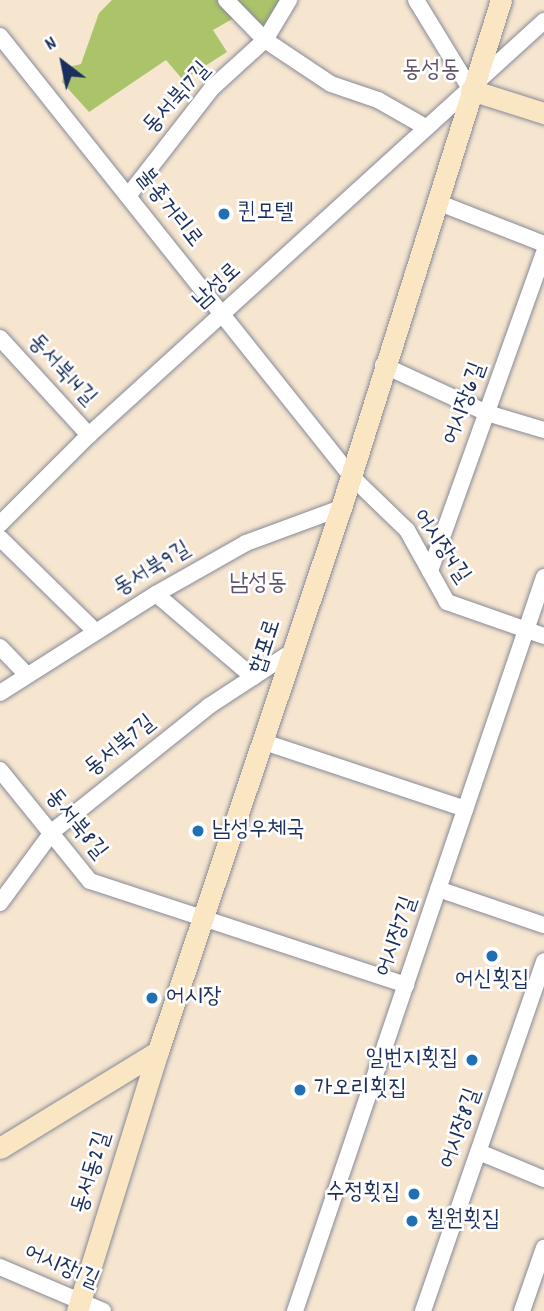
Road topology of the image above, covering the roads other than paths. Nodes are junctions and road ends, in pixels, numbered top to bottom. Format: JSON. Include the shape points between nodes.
{"nodes":[{"id":1,"x":226,"y":0,"type":"edge"},
{"id":2,"x":289,"y":0,"type":"edge"},
{"id":3,"x":416,"y":0,"type":"edge"},
{"id":4,"x":501,"y":0,"type":"edge"},
{"id":5,"x":544,"y":21,"type":"edge"},
{"id":6,"x":0,"y":36,"type":"edge"},
{"id":7,"x":265,"y":40,"type":"junction"},
{"id":8,"x":471,"y":90,"type":"junction"},
{"id":9,"x":544,"y":113,"type":"edge"},
{"id":10,"x":427,"y":128,"type":"junction"},
{"id":11,"x":128,"y":196,"type":"junction"},
{"id":12,"x":437,"y":202,"type":"junction"},
{"id":13,"x":544,"y":244,"type":"edge"},
{"id":14,"x":544,"y":253,"type":"edge"},
{"id":15,"x":222,"y":314,"type":"junction"},
{"id":16,"x":0,"y":338,"type":"edge"},
{"id":17,"x":383,"y":365,"type":"junction"},
{"id":18,"x":487,"y":412,"type":"junction"},
{"id":19,"x":544,"y":430,"type":"edge"},
{"id":20,"x":89,"y":435,"type":"junction"},
{"id":21,"x":351,"y":477,"type":"junction"},
{"id":22,"x":341,"y":509,"type":"junction"},
{"id":23,"x":0,"y":523,"type":"edge"},
{"id":24,"x":0,"y":538,"type":"edge"},
{"id":25,"x":430,"y":571,"type":"junction"},
{"id":26,"x":544,"y":577,"type":"edge"},
{"id":27,"x":156,"y":594,"type":"junction"},
{"id":28,"x":526,"y":630,"type":"junction"},
{"id":29,"x":96,"y":632,"type":"junction"},
{"id":30,"x":544,"y":636,"type":"edge"},
{"id":31,"x":0,"y":647,"type":"edge"},
{"id":32,"x":293,"y":652,"type":"junction"},
{"id":33,"x":27,"y":675,"type":"junction"},
{"id":34,"x":253,"y":677,"type":"junction"},
{"id":35,"x":0,"y":693,"type":"edge"},
{"id":36,"x":264,"y":742,"type":"junction"},
{"id":37,"x":0,"y":769,"type":"edge"},
{"id":38,"x":465,"y":809,"type":"junction"},
{"id":39,"x":52,"y":831,"type":"junction"},
{"id":40,"x":438,"y":889,"type":"junction"},
{"id":41,"x":0,"y":902,"type":"edge"},
{"id":42,"x":205,"y":922,"type":"junction"},
{"id":43,"x":544,"y":925,"type":"edge"},
{"id":44,"x":544,"y":961,"type":"edge"},
{"id":45,"x":406,"y":985,"type":"junction"},
{"id":46,"x":158,"y":1051,"type":"junction"},
{"id":47,"x":0,"y":1148,"type":"edge"},
{"id":48,"x":479,"y":1152,"type":"junction"},
{"id":49,"x":544,"y":1179,"type":"edge"},
{"id":50,"x":544,"y":1248,"type":"edge"},
{"id":51,"x":0,"y":1267,"type":"edge"},
{"id":52,"x":78,"y":1307,"type":"edge"},
{"id":53,"x":103,"y":1311,"type":"edge"},
{"id":54,"x":295,"y":1311,"type":"edge"},
{"id":55,"x":423,"y":1311,"type":"edge"},
{"id":56,"x":522,"y":1311,"type":"edge"}],
"edges":[{"from":1,"to":7,"type":"street"},
{"from":2,"to":7,"type":"street","name":"동서북17길"},
{"from":3,"to":8,"type":"street"},
{"from":4,"to":8,"type":"main road","name":"합포로"},
{"from":5,"to":8,"type":"street","name":"남성로"},
{"from":6,"to":11,"type":"street","name":"불종거리로"},
{"from":7,"to":10,"type":"street","via":[[331,84],[378,100]]},
{"from":7,"to":11,"type":"street","name":"동서북17길","via":[[212,88]]},
{"from":8,"to":9,"type":"main road"},
{"from":8,"to":10,"type":"street","name":"남성로"},
{"from":8,"to":12,"type":"main road","name":"합포로"},
{"from":10,"to":15,"type":"street","name":"남성로"},
{"from":11,"to":15,"type":"street","name":"불종거리로"},
{"from":12,"to":13,"type":"street"},
{"from":12,"to":17,"type":"main road","name":"합포로"},
{"from":14,"to":18,"type":"street","name":"어시장6길"},
{"from":15,"to":20,"type":"street","name":"남성로"},
{"from":15,"to":21,"type":"street","name":"불종거리로"},
{"from":16,"to":20,"type":"street","name":"동서북14길"},
{"from":17,"to":18,"type":"street"},
{"from":17,"to":21,"type":"main road","name":"합포로"},
{"from":18,"to":19,"type":"street"},
{"from":18,"to":25,"type":"street","name":"어시장6길"},
{"from":20,"to":23,"type":"street","name":"남성로"},
{"from":21,"to":22,"type":"main road","name":"합포로"},
{"from":21,"to":25,"type":"street","name":"어시장4길","via":[[407,530]]},
{"from":22,"to":27,"type":"street","name":"동서북9길","via":[[246,543]]},
{"from":22,"to":32,"type":"main road","name":"합포로"},
{"from":24,"to":29,"type":"street"},
{"from":25,"to":28,"type":"street","name":"어시장4길","via":[[447,602]]},
{"from":26,"to":28,"type":"street","name":"어시장7길"},
{"from":27,"to":29,"type":"street","name":"동서북9길"},
{"from":27,"to":34,"type":"street"},
{"from":28,"to":30,"type":"street","name":"어시장4길"},
{"from":28,"to":38,"type":"street","name":"어시장7길"},
{"from":29,"to":33,"type":"street","name":"동서북9길"},
{"from":31,"to":33,"type":"street"},
{"from":32,"to":34,"type":"street","name":"동서북7길"},
{"from":32,"to":36,"type":"main road","name":"합포로"},
{"from":33,"to":35,"type":"street","name":"동서북9길"},
{"from":34,"to":39,"type":"street","name":"동서북7길","via":[[209,706]]},
{"from":36,"to":38,"type":"street"},
{"from":36,"to":42,"type":"main road","name":"합포로"},
{"from":37,"to":39,"type":"street","name":"동서북8길"},
{"from":38,"to":40,"type":"street","name":"어시장7길"},
{"from":39,"to":41,"type":"street","name":"동서북7길"},
{"from":39,"to":42,"type":"street","name":"동서북8길","via":[[90,881]]},
{"from":40,"to":43,"type":"street"},
{"from":40,"to":45,"type":"street","name":"어시장7길"},
{"from":42,"to":45,"type":"street","name":"동서북8길"},
{"from":42,"to":46,"type":"main road","name":"합포로"},
{"from":44,"to":48,"type":"street","name":"어시장8길"},
{"from":45,"to":54,"type":"street","name":"어시장7길"},
{"from":46,"to":47,"type":"main road"},
{"from":46,"to":52,"type":"main road","name":"동서동2길"},
{"from":48,"to":49,"type":"street"},
{"from":48,"to":55,"type":"street","name":"어시장8길"},
{"from":50,"to":56,"type":"street"},
{"from":51,"to":52,"type":"street","name":"어시장1길"},
{"from":52,"to":53,"type":"street","name":"어시장1길"}]}
